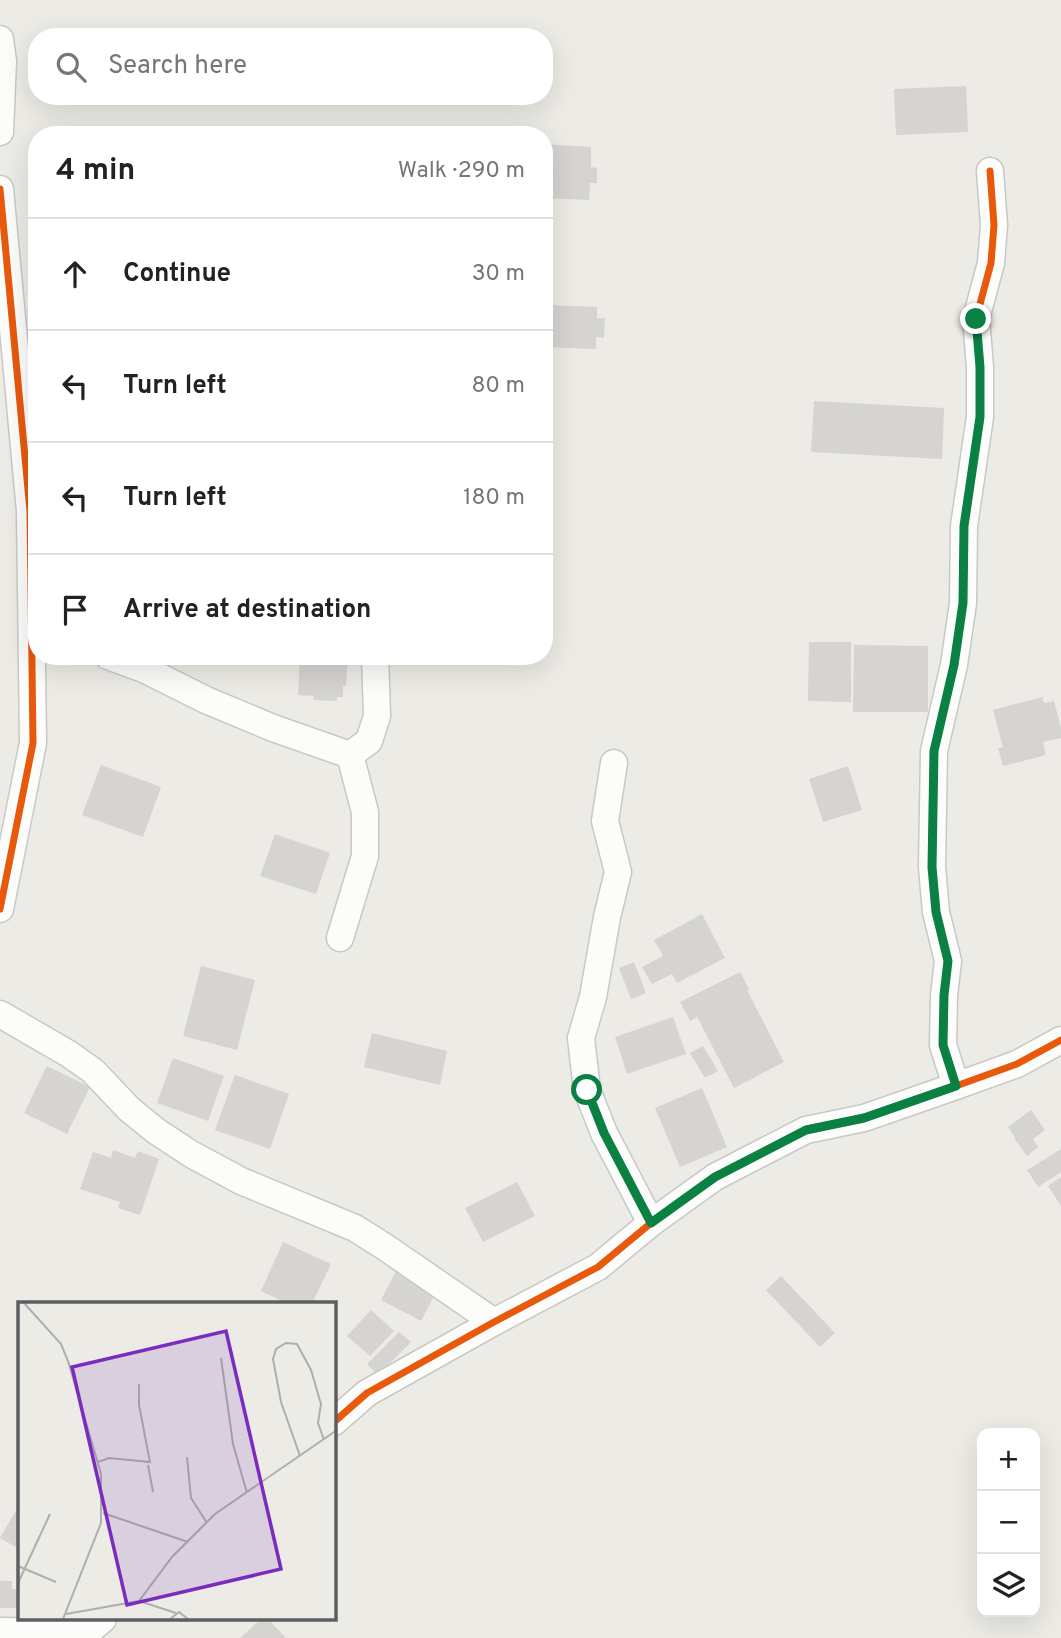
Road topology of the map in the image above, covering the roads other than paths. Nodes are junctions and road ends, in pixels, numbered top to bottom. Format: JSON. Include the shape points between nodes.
{"nodes":[{"id":1,"x":0,"y":39,"type":"edge"},
{"id":2,"x":0,"y":132,"type":"edge"},
{"id":3,"x":990,"y":171,"type":"dead end"},
{"id":4,"x":0,"y":188,"type":"edge"},
{"id":5,"x":28,"y":489,"type":"edge"},
{"id":6,"x":40,"y":665,"type":"edge"},
{"id":7,"x":132,"y":665,"type":"edge"},
{"id":8,"x":375,"y":665,"type":"edge"},
{"id":9,"x":350,"y":755,"type":"junction"},
{"id":10,"x":614,"y":763,"type":"dead end"},
{"id":11,"x":0,"y":909,"type":"edge"},
{"id":12,"x":340,"y":937,"type":"dead end"},
{"id":13,"x":0,"y":1014,"type":"edge"},
{"id":14,"x":1061,"y":1040,"type":"edge"},
{"id":15,"x":956,"y":1086,"type":"junction"},
{"id":16,"x":651,"y":1223,"type":"junction"},
{"id":17,"x":494,"y":1322,"type":"junction"},
{"id":18,"x":336,"y":1420,"type":"edge"},
{"id":19,"x":97,"y":1629,"type":"edge"},
{"id":20,"x":0,"y":1631,"type":"edge"}],
"edges":[{"from":1,"to":2,"type":"street","via":[[4,61]]},
{"from":3,"to":15,"type":"street","via":[[994,225],[991,262],[976,319],[980,417],[964,526],[963,603],[934,751],[932,867],[936,912],[948,961],[943,1045]]},
{"from":4,"to":5,"type":"street"},
{"from":6,"to":11,"type":"street","via":[[33,743]]},
{"from":7,"to":9,"type":"street","via":[[273,728]]},
{"from":8,"to":9,"type":"street","via":[[377,716],[369,741]]},
{"from":9,"to":12,"type":"street","via":[[365,812],[365,856]]},
{"from":10,"to":16,"type":"street","via":[[605,821],[618,872],[581,1038],[587,1090]]},
{"from":13,"to":17,"type":"street","via":[[93,1071],[129,1109],[191,1154],[241,1181],[355,1228]]},
{"from":14,"to":15,"type":"street","via":[[1017,1064]]},
{"from":15,"to":16,"type":"street","via":[[864,1118],[806,1130],[715,1177]]},
{"from":16,"to":17,"type":"street","via":[[598,1267]]},
{"from":17,"to":18,"type":"street","via":[[367,1393]]},
{"from":19,"to":20,"type":"street"}]}
